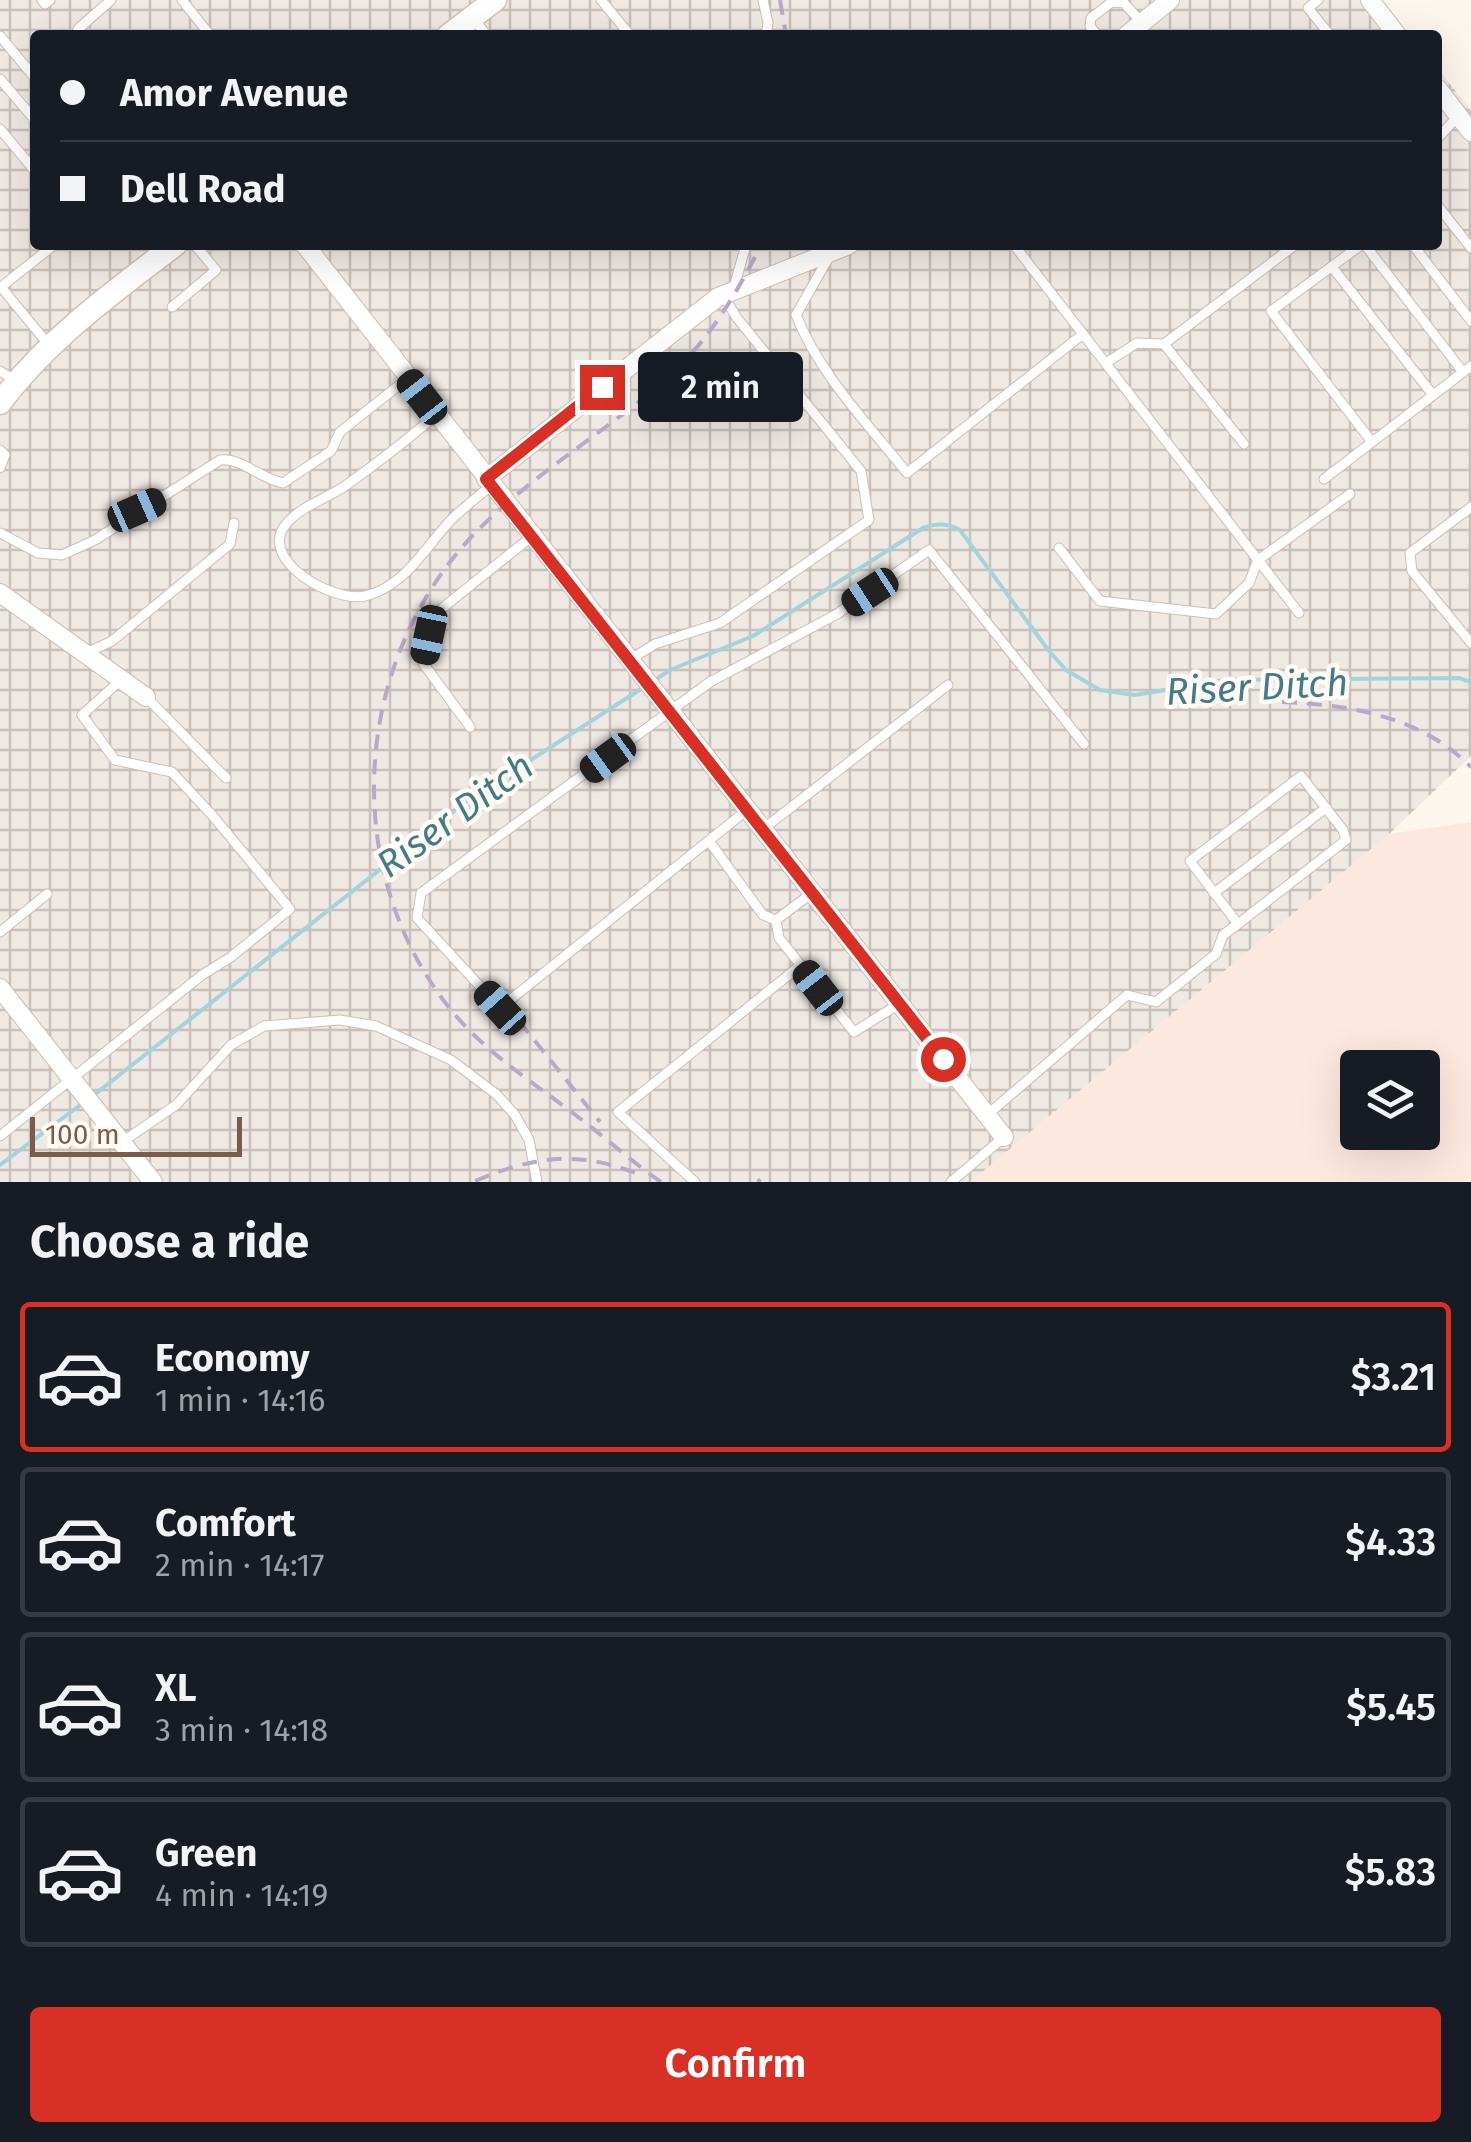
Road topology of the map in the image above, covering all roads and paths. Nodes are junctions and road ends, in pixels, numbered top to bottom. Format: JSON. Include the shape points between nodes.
{"nodes":[{"id":1,"x":42,"y":0,"type":"edge"},
{"id":2,"x":50,"y":0,"type":"edge"},
{"id":3,"x":111,"y":0,"type":"edge"},
{"id":4,"x":182,"y":0,"type":"edge"},
{"id":5,"x":494,"y":0,"type":"edge"},
{"id":6,"x":601,"y":0,"type":"edge"},
{"id":7,"x":762,"y":0,"type":"edge"},
{"id":8,"x":1092,"y":0,"type":"edge"},
{"id":9,"x":1170,"y":0,"type":"edge"},
{"id":10,"x":1318,"y":0,"type":"edge"},
{"id":11,"x":1370,"y":0,"type":"edge"},
{"id":12,"x":1101,"y":10,"type":"junction"},
{"id":13,"x":480,"y":26,"type":"edge"},
{"id":14,"x":78,"y":29,"type":"dead end"},
{"id":15,"x":1134,"y":29,"type":"edge"},
{"id":16,"x":206,"y":30,"type":"edge"},
{"id":17,"x":626,"y":30,"type":"edge"},
{"id":18,"x":767,"y":30,"type":"edge"},
{"id":19,"x":1093,"y":30,"type":"edge"},
{"id":20,"x":1326,"y":30,"type":"edge"},
{"id":21,"x":1393,"y":30,"type":"edge"},
{"id":22,"x":0,"y":36,"type":"edge"},
{"id":23,"x":30,"y":72,"type":"edge"},
{"id":24,"x":0,"y":79,"type":"edge"},
{"id":25,"x":1442,"y":94,"type":"edge"},
{"id":26,"x":30,"y":114,"type":"edge"},
{"id":27,"x":1458,"y":116,"type":"junction"},
{"id":28,"x":0,"y":128,"type":"edge"},
{"id":29,"x":1471,"y":132,"type":"edge"},
{"id":30,"x":1442,"y":134,"type":"edge"},
{"id":31,"x":30,"y":165,"type":"edge"},
{"id":32,"x":1442,"y":211,"type":"edge"},
{"id":33,"x":1471,"y":248,"type":"edge"},
{"id":34,"x":48,"y":250,"type":"edge"},
{"id":35,"x":168,"y":250,"type":"edge"},
{"id":36,"x":199,"y":250,"type":"edge"},
{"id":37,"x":308,"y":250,"type":"edge"},
{"id":38,"x":744,"y":250,"type":"edge"},
{"id":39,"x":838,"y":250,"type":"edge"},
{"id":40,"x":839,"y":250,"type":"edge"},
{"id":41,"x":1018,"y":250,"type":"edge"},
{"id":42,"x":1289,"y":250,"type":"edge"},
{"id":43,"x":1356,"y":250,"type":"edge"},
{"id":44,"x":1367,"y":250,"type":"edge"},
{"id":45,"x":1417,"y":250,"type":"edge"},
{"id":46,"x":1332,"y":266,"type":"junction"},
{"id":47,"x":0,"y":287,"type":"edge"},
{"id":48,"x":728,"y":292,"type":"junction"},
{"id":49,"x":172,"y":306,"type":"dead end"},
{"id":50,"x":1471,"y":321,"type":"edge"},
{"id":51,"x":1083,"y":334,"type":"junction"},
{"id":52,"x":1164,"y":344,"type":"junction"},
{"id":53,"x":50,"y":346,"type":"junction"},
{"id":54,"x":1106,"y":363,"type":"junction"},
{"id":55,"x":1467,"y":369,"type":"edge"},
{"id":56,"x":9,"y":376,"type":"edge"},
{"id":57,"x":408,"y":378,"type":"junction"},
{"id":58,"x":1433,"y":395,"type":"junction"},
{"id":59,"x":0,"y":403,"type":"edge"},
{"id":60,"x":436,"y":416,"type":"junction"},
{"id":61,"x":1372,"y":442,"type":"junction"},
{"id":62,"x":1244,"y":444,"type":"dead end"},
{"id":63,"x":0,"y":450,"type":"edge"},
{"id":64,"x":0,"y":468,"type":"edge"},
{"id":65,"x":1324,"y":479,"type":"dead end"},
{"id":66,"x":489,"y":483,"type":"junction"},
{"id":67,"x":1350,"y":494,"type":"dead end"},
{"id":68,"x":1471,"y":507,"type":"edge"},
{"id":69,"x":234,"y":523,"type":"dead end"},
{"id":70,"x":0,"y":533,"type":"edge"},
{"id":71,"x":532,"y":537,"type":"junction"},
{"id":72,"x":1059,"y":548,"type":"dead end"},
{"id":73,"x":1258,"y":560,"type":"junction"},
{"id":74,"x":0,"y":593,"type":"edge"},
{"id":75,"x":1299,"y":613,"type":"dead end"},
{"id":76,"x":1471,"y":643,"type":"edge"},
{"id":77,"x":86,"y":653,"type":"junction"},
{"id":78,"x":629,"y":661,"type":"junction"},
{"id":79,"x":123,"y":678,"type":"junction"},
{"id":80,"x":948,"y":685,"type":"dead end"},
{"id":81,"x":146,"y":697,"type":"joint"},
{"id":82,"x":670,"y":712,"type":"junction"},
{"id":83,"x":470,"y":727,"type":"dead end"},
{"id":84,"x":1084,"y":744,"type":"dead end"},
{"id":85,"x":226,"y":778,"type":"dead end"},
{"id":86,"x":1326,"y":808,"type":"junction"},
{"id":87,"x":747,"y":810,"type":"junction"},
{"id":88,"x":762,"y":830,"type":"junction"},
{"id":89,"x":708,"y":841,"type":"junction"},
{"id":90,"x":812,"y":893,"type":"junction"},
{"id":91,"x":1214,"y":893,"type":"junction"},
{"id":92,"x":47,"y":894,"type":"dead end"},
{"id":93,"x":776,"y":920,"type":"junction"},
{"id":94,"x":1238,"y":924,"type":"junction"},
{"id":95,"x":0,"y":932,"type":"edge"},
{"id":96,"x":801,"y":965,"type":"junction"},
{"id":97,"x":0,"y":988,"type":"edge"},
{"id":98,"x":899,"y":1004,"type":"junction"},
{"id":99,"x":73,"y":1080,"type":"junction"},
{"id":100,"x":986,"y":1114,"type":"junction"},
{"id":101,"x":0,"y":1136,"type":"edge"},
{"id":102,"x":1004,"y":1136,"type":"joint"},
{"id":103,"x":122,"y":1142,"type":"junction"},
{"id":104,"x":153,"y":1182,"type":"edge"},
{"id":105,"x":537,"y":1182,"type":"edge"},
{"id":106,"x":695,"y":1182,"type":"edge"},
{"id":107,"x":951,"y":1182,"type":"edge"}],
"edges":[{"from":1,"to":2,"type":"lane"},
{"from":3,"to":14,"type":"lane"},
{"from":4,"to":16,"type":"lane"},
{"from":5,"to":13,"type":"street"},
{"from":6,"to":17,"type":"lane"},
{"from":7,"to":18,"type":"lane"},
{"from":8,"to":12,"type":"lane"},
{"from":9,"to":15,"type":"street"},
{"from":10,"to":20,"type":"lane","via":[[1308,8]]},
{"from":11,"to":21,"type":"street"},
{"from":12,"to":15,"type":"lane","via":[[1124,3]]},
{"from":12,"to":19,"type":"lane","via":[[1089,22]]},
{"from":22,"to":23,"type":"lane"},
{"from":24,"to":26,"type":"lane"},
{"from":25,"to":27,"type":"street"},
{"from":27,"to":29,"type":"street"},
{"from":27,"to":30,"type":"lane"},
{"from":28,"to":31,"type":"lane"},
{"from":32,"to":33,"type":"lane"},
{"from":34,"to":47,"type":"lane"},
{"from":35,"to":53,"type":"street"},
{"from":36,"to":49,"type":"lane","via":[[216,270]]},
{"from":37,"to":57,"type":"street"},
{"from":38,"to":48,"type":"lane"},
{"from":39,"to":48,"type":"street"},
{"from":40,"to":51,"type":"lane","via":[[796,315],[828,374],[907,473]]},
{"from":41,"to":51,"type":"lane"},
{"from":42,"to":52,"type":"lane"},
{"from":43,"to":46,"type":"lane"},
{"from":44,"to":55,"type":"lane"},
{"from":45,"to":50,"type":"lane"},
{"from":46,"to":58,"type":"lane"},
{"from":46,"to":61,"type":"lane","via":[[1271,311]]},
{"from":47,"to":53,"type":"lane"},
{"from":48,"to":66,"type":"street"},
{"from":48,"to":78,"type":"lane","via":[[737,318],[861,472],[870,520],[720,622]]},
{"from":51,"to":54,"type":"lane"},
{"from":52,"to":54,"type":"lane","via":[[1137,343]]},
{"from":52,"to":62,"type":"lane"},
{"from":53,"to":56,"type":"street"},
{"from":54,"to":73,"type":"lane"},
{"from":55,"to":58,"type":"lane"},
{"from":56,"to":59,"type":"street"},
{"from":57,"to":60,"type":"street"},
{"from":57,"to":70,"type":"lane","via":[[340,432],[332,451],[283,484],[220,460],[62,555],[38,553]]},
{"from":58,"to":61,"type":"lane"},
{"from":60,"to":66,"type":"street"},
{"from":60,"to":66,"type":"lane","via":[[340,490],[301,510],[284,526],[278,543],[283,556],[309,582],[363,596],[419,560]]},
{"from":61,"to":65,"type":"lane"},
{"from":63,"to":64,"type":"lane"},
{"from":66,"to":71,"type":"street"},
{"from":67,"to":73,"type":"lane"},
{"from":68,"to":76,"type":"lane","via":[[1410,554],[1412,571]]},
{"from":69,"to":77,"type":"lane","via":[[230,544],[112,641]]},
{"from":71,"to":78,"type":"street"},
{"from":71,"to":83,"type":"lane","via":[[435,614],[423,664]]},
{"from":72,"to":73,"type":"lane","via":[[1100,600],[1216,614],[1249,583]]},
{"from":73,"to":75,"type":"lane"},
{"from":74,"to":77,"type":"street"},
{"from":77,"to":79,"type":"street"},
{"from":78,"to":82,"type":"street"},
{"from":79,"to":81,"type":"street"},
{"from":79,"to":99,"type":"lane","via":[[82,715],[115,760],[172,772],[290,909]]},
{"from":80,"to":88,"type":"lane"},
{"from":81,"to":85,"type":"lane"},
{"from":82,"to":84,"type":"lane","via":[[929,550]]},
{"from":82,"to":87,"type":"street"},
{"from":82,"to":89,"type":"lane","via":[[421,893],[418,918],[500,1008]]},
{"from":86,"to":91,"type":"lane"},
{"from":86,"to":91,"type":"lane","via":[[1300,776],[1190,861]]},
{"from":86,"to":94,"type":"lane","via":[[1346,840]]},
{"from":87,"to":88,"type":"street"},
{"from":87,"to":89,"type":"lane"},
{"from":88,"to":90,"type":"street"},
{"from":89,"to":93,"type":"lane","via":[[763,915]]},
{"from":90,"to":93,"type":"lane"},
{"from":90,"to":98,"type":"street"},
{"from":91,"to":94,"type":"lane"},
{"from":92,"to":95,"type":"lane"},
{"from":93,"to":96,"type":"lane","via":[[779,938]]},
{"from":94,"to":100,"type":"lane","via":[[1223,935],[1216,954],[1156,1002],[1128,995]]},
{"from":96,"to":98,"type":"lane","via":[[854,1032]]},
{"from":96,"to":106,"type":"lane","via":[[618,1112]]},
{"from":97,"to":99,"type":"street"},
{"from":98,"to":100,"type":"street"},
{"from":99,"to":101,"type":"lane"},
{"from":99,"to":103,"type":"street"},
{"from":100,"to":102,"type":"street"},
{"from":102,"to":107,"type":"lane"},
{"from":103,"to":104,"type":"street"},
{"from":103,"to":105,"type":"lane","via":[[176,1105],[232,1044],[264,1026],[340,1020],[376,1026],[451,1060],[496,1094],[529,1140]]}]}
